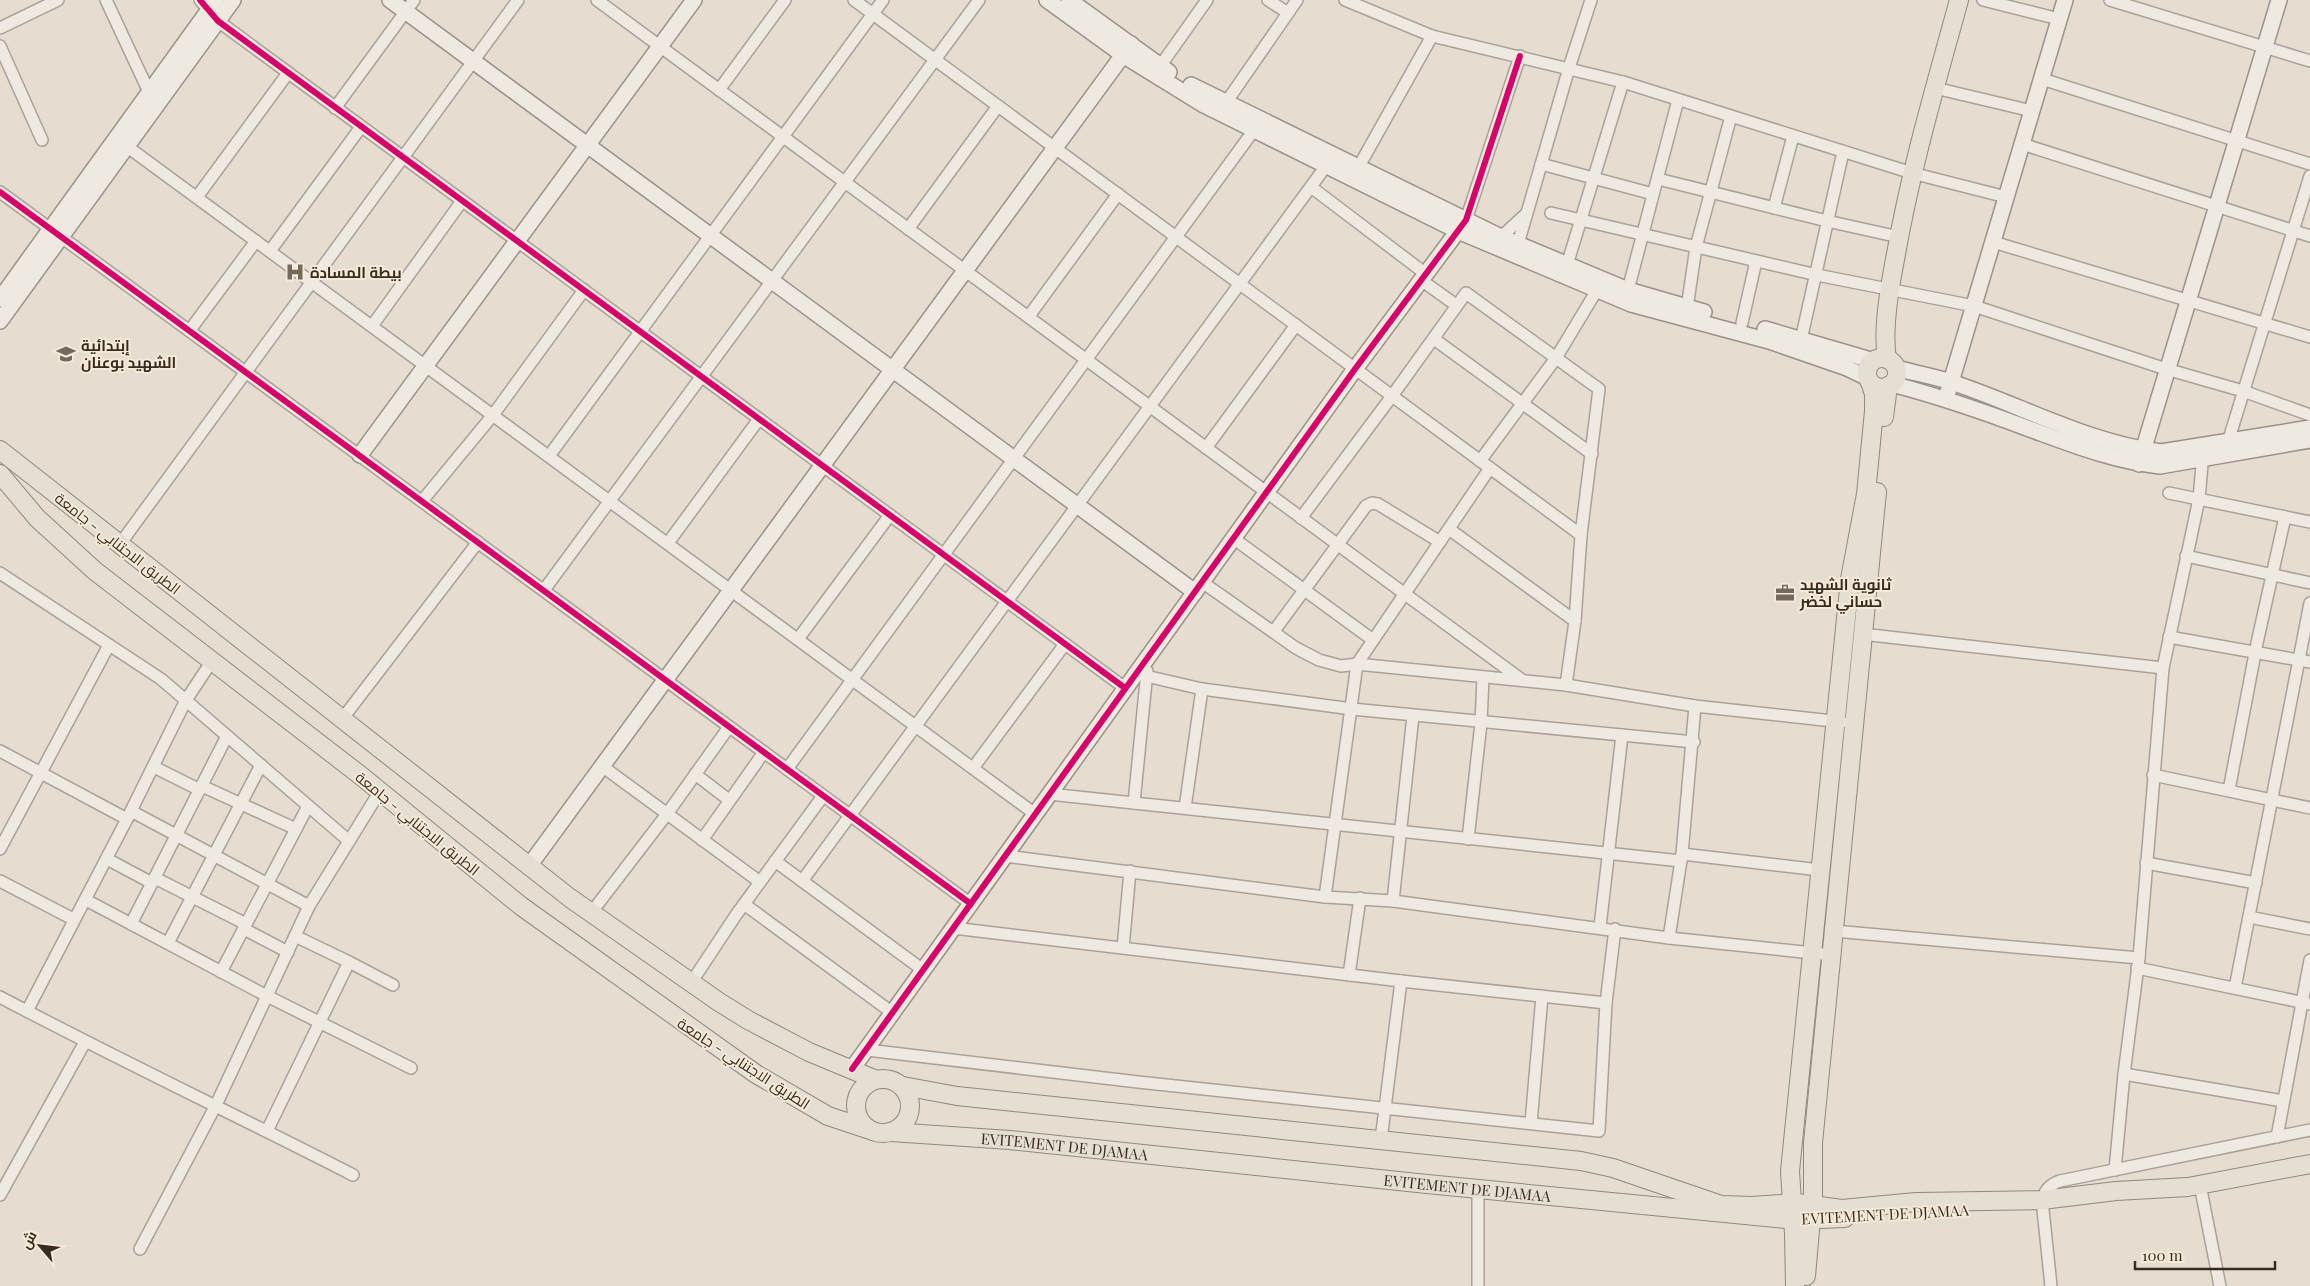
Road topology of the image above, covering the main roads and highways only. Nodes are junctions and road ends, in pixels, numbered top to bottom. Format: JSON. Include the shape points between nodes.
{"nodes":[{"id":1,"x":1960,"y":0,"type":"edge"},
{"id":2,"x":1886,"y":369,"type":"junction"},
{"id":3,"x":0,"y":450,"type":"edge"},
{"id":4,"x":0,"y":474,"type":"edge"},
{"id":5,"x":874,"y":1079,"type":"junction"},
{"id":6,"x":903,"y":1086,"type":"junction"},
{"id":7,"x":867,"y":1129,"type":"junction"},
{"id":8,"x":891,"y":1132,"type":"junction"},
{"id":9,"x":2310,"y":1164,"type":"edge"},
{"id":10,"x":1802,"y":1212,"type":"junction"},
{"id":11,"x":1795,"y":1286,"type":"edge"},
{"id":12,"x":1806,"y":1286,"type":"edge"}],
"edges":[{"from":1,"to":2,"type":"main road","via":[[1912,173],[1889,291],[1881,314],[1877,338]]},
{"from":2,"to":10,"type":"main road","via":[[1832,955],[1813,1143]]},
{"from":2,"to":10,"type":"main road","via":[[1867,370],[1874,394],[1874,412],[1865,500],[1850,579],[1790,1171]]},
{"from":3,"to":5,"type":"main road","name":"الطريق الاجتنابي - جامعة","via":[[591,913],[726,1007],[778,1037]]},
{"from":4,"to":7,"type":"main road","name":"الطريق الاجتنابي - جامعة","via":[[37,518],[72,551],[380,791],[521,906],[728,1055],[828,1116]]},
{"from":5,"to":6,"type":"main road","via":[[894,1080]]},
{"from":5,"to":7,"type":"main road","via":[[858,1092],[855,1102],[860,1122]]},
{"from":6,"to":8,"type":"main road","via":[[909,1096],[910,1107],[904,1122]]},
{"from":6,"to":10,"type":"main road","name":"EVITEMENT DE DJAMAA","via":[[967,1097],[1597,1164],[1722,1205]]},
{"from":7,"to":8,"type":"main road"},
{"from":8,"to":10,"type":"main road","name":"EVITEMENT DE DJAMAA","via":[[1010,1140],[1478,1189]]},
{"from":9,"to":10,"type":"main road","name":"EVITEMENT DE DJAMAA","via":[[2200,1185],[2042,1200],[1923,1202]]},
{"from":10,"to":11,"type":"main road"},
{"from":10,"to":12,"type":"main road"}]}
